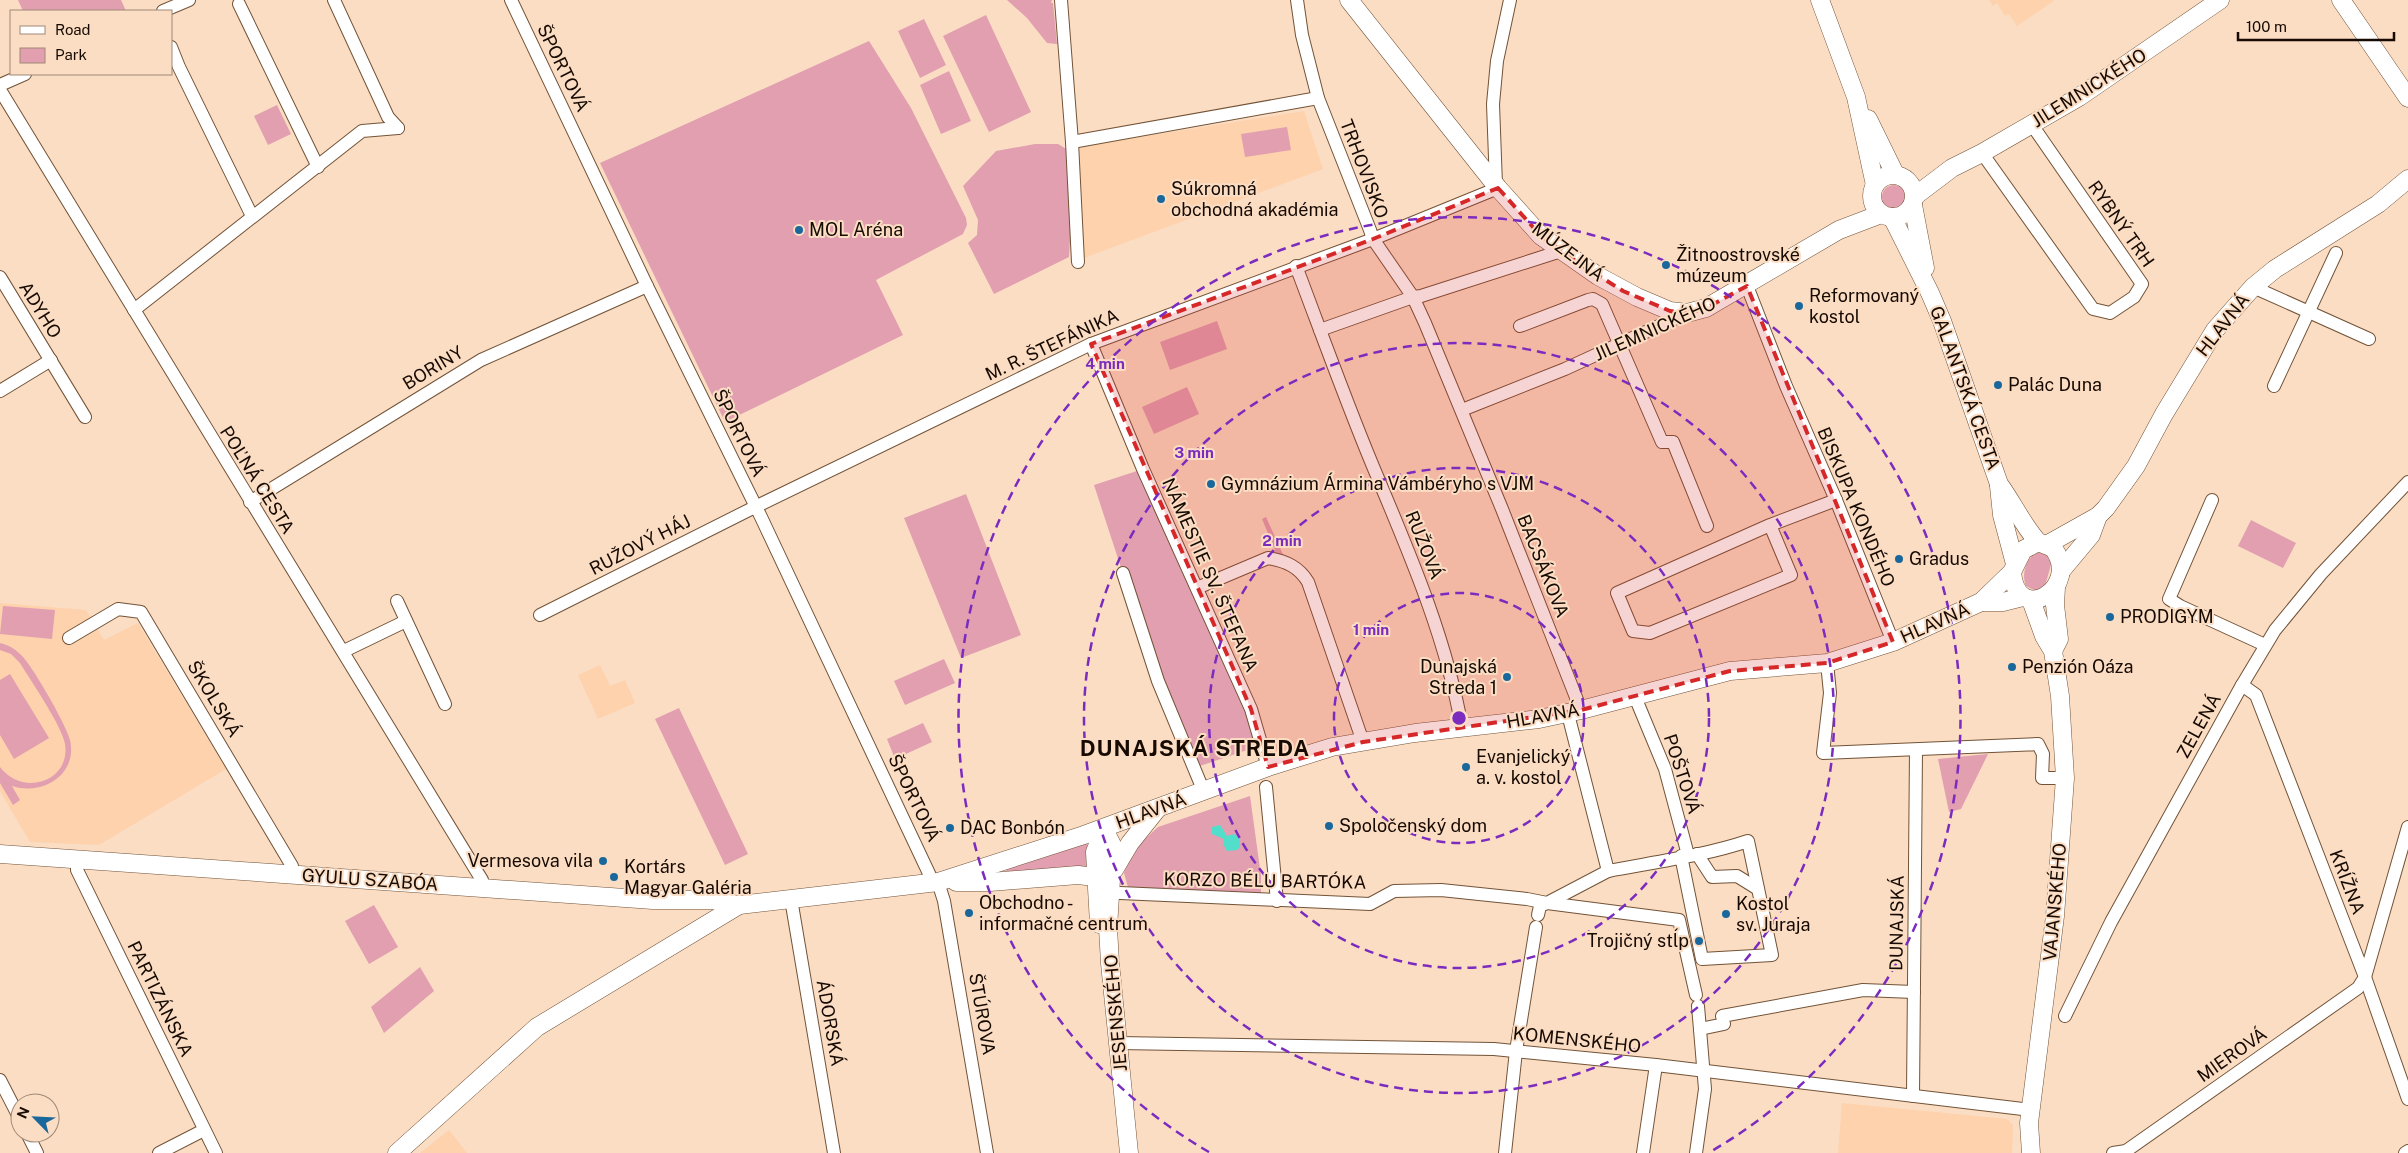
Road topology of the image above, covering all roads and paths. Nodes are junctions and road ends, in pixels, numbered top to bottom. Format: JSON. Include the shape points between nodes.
{"nodes":[{"id":1,"x":189,"y":0,"type":"edge"},
{"id":2,"x":334,"y":0,"type":"edge"},
{"id":3,"x":511,"y":0,"type":"edge"},
{"id":4,"x":1061,"y":0,"type":"edge"},
{"id":5,"x":1297,"y":0,"type":"edge"},
{"id":6,"x":1349,"y":0,"type":"edge"},
{"id":7,"x":1510,"y":0,"type":"edge"},
{"id":8,"x":1820,"y":0,"type":"edge"},
{"id":9,"x":2220,"y":0,"type":"edge"},
{"id":10,"x":2342,"y":0,"type":"edge"},
{"id":11,"x":239,"y":4,"type":"dead end"},
{"id":12,"x":165,"y":10,"type":"edge"},
{"id":13,"x":172,"y":50,"type":"edge"},
{"id":14,"x":23,"y":75,"type":"edge"},
{"id":15,"x":0,"y":85,"type":"edge"},
{"id":16,"x":0,"y":90,"type":"edge"},
{"id":17,"x":1856,"y":97,"type":"junction"},
{"id":18,"x":1318,"y":98,"type":"junction"},
{"id":19,"x":2408,"y":98,"type":"edge"},
{"id":20,"x":2032,"y":125,"type":"junction"},
{"id":21,"x":1072,"y":142,"type":"junction"},
{"id":22,"x":1982,"y":154,"type":"junction"},
{"id":23,"x":318,"y":167,"type":"junction"},
{"id":24,"x":1952,"y":168,"type":"junction"},
{"id":25,"x":1900,"y":176,"type":"junction"},
{"id":26,"x":2408,"y":179,"type":"edge"},
{"id":27,"x":1497,"y":187,"type":"junction"},
{"id":28,"x":1874,"y":190,"type":"junction"},
{"id":29,"x":2408,"y":191,"type":"edge"},
{"id":30,"x":1914,"y":201,"type":"junction"},
{"id":31,"x":2378,"y":204,"type":"junction"},
{"id":32,"x":252,"y":216,"type":"junction"},
{"id":33,"x":1886,"y":216,"type":"junction"},
{"id":34,"x":1840,"y":230,"type":"junction"},
{"id":35,"x":1373,"y":239,"type":"junction"},
{"id":36,"x":1561,"y":251,"type":"junction"},
{"id":37,"x":2336,"y":252,"type":"dead end"},
{"id":38,"x":1078,"y":262,"type":"dead end"},
{"id":39,"x":1296,"y":266,"type":"junction"},
{"id":40,"x":0,"y":277,"type":"edge"},
{"id":41,"x":647,"y":286,"type":"junction"},
{"id":42,"x":1747,"y":286,"type":"junction"},
{"id":43,"x":2253,"y":287,"type":"junction"},
{"id":44,"x":1930,"y":293,"type":"junction"},
{"id":45,"x":1413,"y":297,"type":"junction"},
{"id":46,"x":134,"y":310,"type":"junction"},
{"id":47,"x":1687,"y":313,"type":"junction"},
{"id":48,"x":2308,"y":313,"type":"junction"},
{"id":49,"x":1520,"y":326,"type":"dead end"},
{"id":50,"x":1320,"y":330,"type":"junction"},
{"id":51,"x":2369,"y":339,"type":"dead end"},
{"id":52,"x":1091,"y":344,"type":"junction"},
{"id":53,"x":1620,"y":344,"type":"junction"},
{"id":54,"x":51,"y":360,"type":"junction"},
{"id":55,"x":2274,"y":386,"type":"dead end"},
{"id":56,"x":0,"y":391,"type":"edge"},
{"id":57,"x":1462,"y":410,"type":"junction"},
{"id":58,"x":85,"y":416,"type":"dead end"},
{"id":59,"x":2408,"y":482,"type":"edge"},
{"id":60,"x":1999,"y":484,"type":"junction"},
{"id":61,"x":1836,"y":500,"type":"junction"},
{"id":62,"x":2212,"y":500,"type":"dead end"},
{"id":63,"x":250,"y":502,"type":"junction"},
{"id":64,"x":756,"y":507,"type":"junction"},
{"id":65,"x":2098,"y":516,"type":"junction"},
{"id":66,"x":1770,"y":525,"type":"junction"},
{"id":67,"x":1707,"y":526,"type":"dead end"},
{"id":68,"x":2043,"y":543,"type":"junction"},
{"id":69,"x":2014,"y":568,"type":"junction"},
{"id":70,"x":1123,"y":573,"type":"dead end"},
{"id":71,"x":2058,"y":579,"type":"junction"},
{"id":72,"x":1197,"y":588,"type":"junction"},
{"id":73,"x":2027,"y":599,"type":"junction"},
{"id":74,"x":396,"y":601,"type":"dead end"},
{"id":75,"x":1981,"y":602,"type":"junction"},
{"id":76,"x":540,"y":615,"type":"dead end"},
{"id":77,"x":406,"y":621,"type":"junction"},
{"id":78,"x":69,"y":638,"type":"dead end"},
{"id":79,"x":1893,"y":642,"type":"junction"},
{"id":80,"x":2265,"y":645,"type":"junction"},
{"id":81,"x":344,"y":651,"type":"junction"},
{"id":82,"x":2053,"y":651,"type":"junction"},
{"id":83,"x":1827,"y":663,"type":"junction"},
{"id":84,"x":2242,"y":685,"type":"junction"},
{"id":85,"x":445,"y":704,"type":"dead end"},
{"id":86,"x":1638,"y":704,"type":"dead end"},
{"id":87,"x":1576,"y":716,"type":"junction"},
{"id":88,"x":1462,"y":728,"type":"junction"},
{"id":89,"x":1362,"y":742,"type":"junction"},
{"id":90,"x":1916,"y":750,"type":"junction"},
{"id":91,"x":1268,"y":766,"type":"junction"},
{"id":92,"x":2065,"y":778,"type":"junction"},
{"id":93,"x":1266,"y":787,"type":"dead end"},
{"id":94,"x":1204,"y":792,"type":"junction"},
{"id":95,"x":1158,"y":808,"type":"junction"},
{"id":96,"x":2408,"y":827,"type":"edge"},
{"id":97,"x":1104,"y":828,"type":"junction"},
{"id":98,"x":0,"y":854,"type":"edge"},
{"id":99,"x":1689,"y":855,"type":"junction"},
{"id":100,"x":77,"y":859,"type":"junction"},
{"id":101,"x":1608,"y":871,"type":"junction"},
{"id":102,"x":1112,"y":872,"type":"junction"},
{"id":103,"x":292,"y":874,"type":"junction"},
{"id":104,"x":1095,"y":878,"type":"junction"},
{"id":105,"x":936,"y":882,"type":"junction"},
{"id":106,"x":480,"y":888,"type":"junction"},
{"id":107,"x":1758,"y":889,"type":"junction"},
{"id":108,"x":1120,"y":893,"type":"dead end"},
{"id":109,"x":791,"y":899,"type":"junction"},
{"id":110,"x":682,"y":900,"type":"junction"},
{"id":111,"x":1277,"y":900,"type":"junction"},
{"id":112,"x":1547,"y":903,"type":"junction"},
{"id":113,"x":739,"y":905,"type":"junction"},
{"id":114,"x":689,"y":934,"type":"junction"},
{"id":115,"x":1110,"y":963,"type":"junction"},
{"id":116,"x":2364,"y":977,"type":"junction"},
{"id":117,"x":1914,"y":992,"type":"junction"},
{"id":118,"x":2064,"y":1016,"type":"dead end"},
{"id":119,"x":1700,"y":1029,"type":"junction"},
{"id":120,"x":1118,"y":1043,"type":"junction"},
{"id":121,"x":1516,"y":1051,"type":"junction"},
{"id":122,"x":1656,"y":1065,"type":"junction"},
{"id":123,"x":1704,"y":1071,"type":"junction"},
{"id":124,"x":0,"y":1080,"type":"edge"},
{"id":125,"x":1913,"y":1096,"type":"junction"},
{"id":126,"x":2408,"y":1099,"type":"edge"},
{"id":127,"x":10,"y":1100,"type":"edge"},
{"id":128,"x":2030,"y":1116,"type":"junction"},
{"id":129,"x":204,"y":1130,"type":"junction"},
{"id":130,"x":158,"y":1153,"type":"edge"},
{"id":131,"x":216,"y":1153,"type":"edge"},
{"id":132,"x":396,"y":1153,"type":"edge"},
{"id":133,"x":834,"y":1153,"type":"edge"},
{"id":134,"x":987,"y":1153,"type":"edge"},
{"id":135,"x":1129,"y":1153,"type":"edge"},
{"id":136,"x":1505,"y":1153,"type":"edge"},
{"id":137,"x":1643,"y":1153,"type":"edge"},
{"id":138,"x":1696,"y":1153,"type":"edge"},
{"id":139,"x":2021,"y":1153,"type":"edge"},
{"id":140,"x":2031,"y":1153,"type":"edge"},
{"id":141,"x":2113,"y":1153,"type":"edge"}],
"edges":[{"from":1,"to":12,"type":"street"},
{"from":2,"to":23,"type":"street","via":[[388,117],[398,128],[362,131]]},
{"from":3,"to":41,"type":"street","name":"ŠPORTOVÁ"},
{"from":4,"to":21,"type":"street"},
{"from":5,"to":18,"type":"street","name":"TRHOVISKO"},
{"from":6,"to":27,"type":"main road","name":"MÚZEJNÁ"},
{"from":7,"to":27,"type":"street","via":[[1497,61],[1493,104]]},
{"from":8,"to":17,"type":"main road"},
{"from":9,"to":20,"type":"main road","name":"JILEMNICKÉHO"},
{"from":10,"to":19,"type":"main road"},
{"from":11,"to":23,"type":"street"},
{"from":13,"to":32,"type":"street"},
{"from":14,"to":15,"type":"street"},
{"from":16,"to":46,"type":"street","name":"POĽNÁ CESTA"},
{"from":17,"to":25,"type":"main road"},
{"from":17,"to":28,"type":"main road"},
{"from":18,"to":21,"type":"street"},
{"from":18,"to":35,"type":"street","name":"TRHOVISKO"},
{"from":20,"to":22,"type":"main road","name":"JILEMNICKÉHO"},
{"from":20,"to":22,"type":"street","name":"RYBNÝ TRH","via":[[2142,284],[2134,297],[2110,313],[2093,310]]},
{"from":21,"to":38,"type":"street"},
{"from":22,"to":24,"type":"main road","name":"JILEMNICKÉHO"},
{"from":23,"to":32,"type":"street"},
{"from":24,"to":25,"type":"main road","name":"JILEMNICKÉHO","via":[[1921,177]]},
{"from":24,"to":30,"type":"main road","name":"JILEMNICKÉHO"},
{"from":25,"to":28,"type":"main road","via":[[1884,177]]},
{"from":25,"to":30,"type":"main road","via":[[1913,187]]},
{"from":26,"to":31,"type":"main road","name":"HLAVNÁ"},
{"from":27,"to":35,"type":"street","name":"TRHOVISKO"},
{"from":27,"to":36,"type":"main road","name":"MÚZEJNÁ","via":[[1542,236]]},
{"from":28,"to":33,"type":"main road","via":[[1874,206]]},
{"from":28,"to":34,"type":"main road","name":"JILEMNICKÉHO"},
{"from":29,"to":31,"type":"main road","name":"HLAVNÁ"},
{"from":30,"to":33,"type":"main road","via":[[1905,214]]},
{"from":30,"to":44,"type":"main road","name":"GALANTSKÁ CESTA"},
{"from":31,"to":43,"type":"main road","name":"HLAVNÁ","via":[[2275,269]]},
{"from":32,"to":46,"type":"street"},
{"from":33,"to":34,"type":"main road","name":"JILEMNICKÉHO"},
{"from":33,"to":44,"type":"main road","name":"GALANTSKÁ CESTA"},
{"from":34,"to":42,"type":"main road","name":"JILEMNICKÉHO"},
{"from":35,"to":39,"type":"street","name":"M. R. ŠTEFÁNIKA"},
{"from":35,"to":45,"type":"street","name":"BACSÁKOVA"},
{"from":36,"to":45,"type":"street"},
{"from":36,"to":47,"type":"main road","name":"MÚZEJNÁ","via":[[1623,291],[1670,311]]},
{"from":37,"to":48,"type":"street"},
{"from":39,"to":50,"type":"street","name":"RUŽOVÁ"},
{"from":39,"to":52,"type":"street","name":"M. R. ŠTEFÁNIKA"},
{"from":40,"to":54,"type":"street","name":"ADYHO"},
{"from":41,"to":63,"type":"street","name":"BORINY","via":[[480,360]]},
{"from":41,"to":64,"type":"street","name":"ŠPORTOVÁ"},
{"from":42,"to":47,"type":"main road","name":"JILEMNICKÉHO","via":[[1706,308]]},
{"from":42,"to":61,"type":"street","name":"BISKUPA KONDÉHO"},
{"from":43,"to":48,"type":"street"},
{"from":43,"to":65,"type":"main road","name":"HLAVNÁ","via":[[2215,330],[2136,466]]},
{"from":44,"to":60,"type":"main road","name":"GALANTSKÁ CESTA"},
{"from":45,"to":50,"type":"street"},
{"from":45,"to":57,"type":"street","name":"BACSÁKOVA"},
{"from":46,"to":63,"type":"street","name":"POĽNÁ CESTA"},
{"from":47,"to":53,"type":"street","name":"JILEMNICKÉHO"},
{"from":48,"to":51,"type":"street"},
{"from":48,"to":55,"type":"street"},
{"from":49,"to":53,"type":"street","via":[[1593,299],[1604,308]]},
{"from":50,"to":88,"type":"street","name":"RUŽOVÁ","via":[[1443,644]]},
{"from":52,"to":64,"type":"street","name":"M. R. ŠTEFÁNIKA"},
{"from":52,"to":72,"type":"street","name":"NÁMESTIE SV. ŠTEFANA"},
{"from":53,"to":57,"type":"street","name":"JILEMNICKÉHO"},
{"from":53,"to":67,"type":"street","via":[[1662,442],[1673,442]]},
{"from":54,"to":56,"type":"street","name":"ADYHO"},
{"from":54,"to":58,"type":"street","name":"ADYHO"},
{"from":57,"to":87,"type":"street","name":"BACSÁKOVA"},
{"from":59,"to":80,"type":"street","name":"ZELENÁ","via":[[2321,574]]},
{"from":60,"to":68,"type":"main road","via":[[2025,528]]},
{"from":60,"to":69,"type":"main road"},
{"from":61,"to":66,"type":"street"},
{"from":61,"to":79,"type":"street","name":"BISKUPA KONDÉHO"},
{"from":62,"to":80,"type":"street","via":[[2169,598]]},
{"from":63,"to":81,"type":"street","name":"POĽNÁ CESTA"},
{"from":64,"to":76,"type":"street","name":"RUŽOVÝ HÁJ"},
{"from":64,"to":105,"type":"street","name":"ŠPORTOVÁ"},
{"from":65,"to":68,"type":"main road"},
{"from":65,"to":71,"type":"main road","via":[[2091,535]]},
{"from":66,"to":66,"type":"street","via":[[1617,592],[1633,630],[1650,633],[1791,575]]},
{"from":68,"to":69,"type":"main road","via":[[2023,550]]},
{"from":68,"to":71,"type":"main road","via":[[2058,554]]},
{"from":69,"to":73,"type":"main road","via":[[2013,582]]},
{"from":69,"to":75,"type":"main road"},
{"from":70,"to":94,"type":"street","via":[[1158,681]]},
{"from":71,"to":73,"type":"main road","via":[[2046,597]]},
{"from":71,"to":82,"type":"main road","via":[[2055,605],[2059,640]]},
{"from":72,"to":89,"type":"street","via":[[1268,558],[1302,572]]},
{"from":72,"to":91,"type":"street","name":"NÁMESTIE SV. ŠTEFANA","via":[[1251,709]]},
{"from":73,"to":75,"type":"main road"},
{"from":73,"to":82,"type":"main road"},
{"from":74,"to":77,"type":"street"},
{"from":75,"to":79,"type":"main road","name":"HLAVNÁ"},
{"from":77,"to":81,"type":"street"},
{"from":77,"to":85,"type":"street"},
{"from":78,"to":103,"type":"street","name":"ŠKOLSKÁ","via":[[118,609],[141,612],[292,866]]},
{"from":79,"to":83,"type":"main road","name":"HLAVNÁ"},
{"from":80,"to":84,"type":"street","name":"ZELENÁ"},
{"from":81,"to":106,"type":"street","name":"POĽNÁ CESTA","via":[[482,880]]},
{"from":82,"to":92,"type":"main road","name":"VAJANSKÉHO","via":[[2061,703]]},
{"from":83,"to":87,"type":"main road","name":"HLAVNÁ","via":[[1730,671]]},
{"from":83,"to":90,"type":"street","via":[[1830,693],[1823,753]]},
{"from":84,"to":116,"type":"street","name":"KRÍŽNA","via":[[2256,695]]},
{"from":84,"to":118,"type":"street","name":"ZELENÁ","via":[[2111,922]]},
{"from":86,"to":99,"type":"street","name":"POŠTOVÁ","via":[[1665,768]]},
{"from":87,"to":88,"type":"main road","name":"HLAVNÁ"},
{"from":87,"to":101,"type":"street","name":"BACSÁKOVA"},
{"from":88,"to":89,"type":"main road","name":"HLAVNÁ"},
{"from":89,"to":91,"type":"main road","name":"HLAVNÁ"},
{"from":90,"to":92,"type":"street","via":[[2038,744],[2043,754],[2042,778]]},
{"from":90,"to":117,"type":"street","name":"DUNAJSKÁ"},
{"from":91,"to":94,"type":"main road","name":"HLAVNÁ"},
{"from":92,"to":128,"type":"main road","name":"VAJANSKÉHO","via":[[2055,916]]},
{"from":93,"to":111,"type":"street"},
{"from":94,"to":95,"type":"main road","name":"HLAVNÁ"},
{"from":95,"to":97,"type":"main road","name":"HLAVNÁ"},
{"from":95,"to":102,"type":"main road"},
{"from":96,"to":116,"type":"street"},
{"from":97,"to":102,"type":"main road","name":"JESENSKÉHO","via":[[1113,847]]},
{"from":97,"to":104,"type":"main road","via":[[1095,852]]},
{"from":97,"to":105,"type":"main road","name":"HLAVNÁ"},
{"from":98,"to":100,"type":"main road","name":"GYULU SZABÓA"},
{"from":99,"to":101,"type":"street"},
{"from":99,"to":107,"type":"street","via":[[1712,877],[1738,876]]},
{"from":99,"to":107,"type":"street","via":[[1719,851],[1748,841]]},
{"from":99,"to":107,"type":"street","via":[[1702,959],[1772,955]]},
{"from":100,"to":103,"type":"main road","name":"GYULU SZABÓA"},
{"from":100,"to":129,"type":"street","name":"PARTIZÁNSKA","via":[[77,870]]},
{"from":101,"to":112,"type":"street"},
{"from":102,"to":115,"type":"main road","name":"JESENSKÉHO","via":[[1108,928]]},
{"from":103,"to":106,"type":"main road","name":"GYULU SZABÓA"},
{"from":104,"to":105,"type":"main road","via":[[1078,875],[990,882]]},
{"from":104,"to":115,"type":"main road","via":[[1102,943]]},
{"from":105,"to":109,"type":"main road"},
{"from":105,"to":134,"type":"street","name":"ŠTÚROVA","via":[[944,901]]},
{"from":106,"to":110,"type":"main road","name":"GYULU SZABÓA"},
{"from":108,"to":111,"type":"street","name":"KORZO BÉLU BARTÓKA"},
{"from":109,"to":113,"type":"main road"},
{"from":109,"to":133,"type":"street","name":"ÁDORSKÁ"},
{"from":110,"to":113,"type":"main road","name":"GYULU SZABÓA","via":[[712,900]]},
{"from":110,"to":114,"type":"main road","via":[[689,906],[692,918]]},
{"from":111,"to":112,"type":"street","name":"KORZO BÉLU BARTÓKA","via":[[1370,904],[1394,890],[1442,890]]},
{"from":112,"to":119,"type":"street","name":"KORZO BÉLU BARTÓKA","via":[[1679,920],[1697,1000]]},
{"from":112,"to":121,"type":"street","via":[[1540,906]]},
{"from":113,"to":114,"type":"main road"},
{"from":114,"to":132,"type":"main road","via":[[537,1027]]},
{"from":115,"to":120,"type":"main road","name":"JESENSKÉHO"},
{"from":116,"to":126,"type":"street","name":"KRÍŽNA"},
{"from":116,"to":141,"type":"street","name":"MIEROVÁ","via":[[2358,988],[2126,1151]]},
{"from":117,"to":119,"type":"street","via":[[1863,990],[1722,1016],[1724,1024]]},
{"from":117,"to":125,"type":"street","name":"DUNAJSKÁ"},
{"from":119,"to":123,"type":"street"},
{"from":120,"to":121,"type":"street","name":"KOMENSKÉHO"},
{"from":120,"to":135,"type":"main road","name":"JESENSKÉHO"},
{"from":121,"to":122,"type":"street","name":"KOMENSKÉHO"},
{"from":121,"to":136,"type":"street"},
{"from":122,"to":123,"type":"street","name":"KOMENSKÉHO"},
{"from":122,"to":137,"type":"street"},
{"from":123,"to":125,"type":"street","name":"KOMENSKÉHO"},
{"from":123,"to":138,"type":"street","via":[[1705,1090]]},
{"from":124,"to":127,"type":"street"},
{"from":125,"to":128,"type":"street","name":"KOMENSKÉHO"},
{"from":128,"to":139,"type":"main road"},
{"from":128,"to":140,"type":"main road","name":"VAJANSKÉHO"},
{"from":129,"to":130,"type":"street"},
{"from":129,"to":131,"type":"street","name":"PARTIZÁNSKA"}]}
